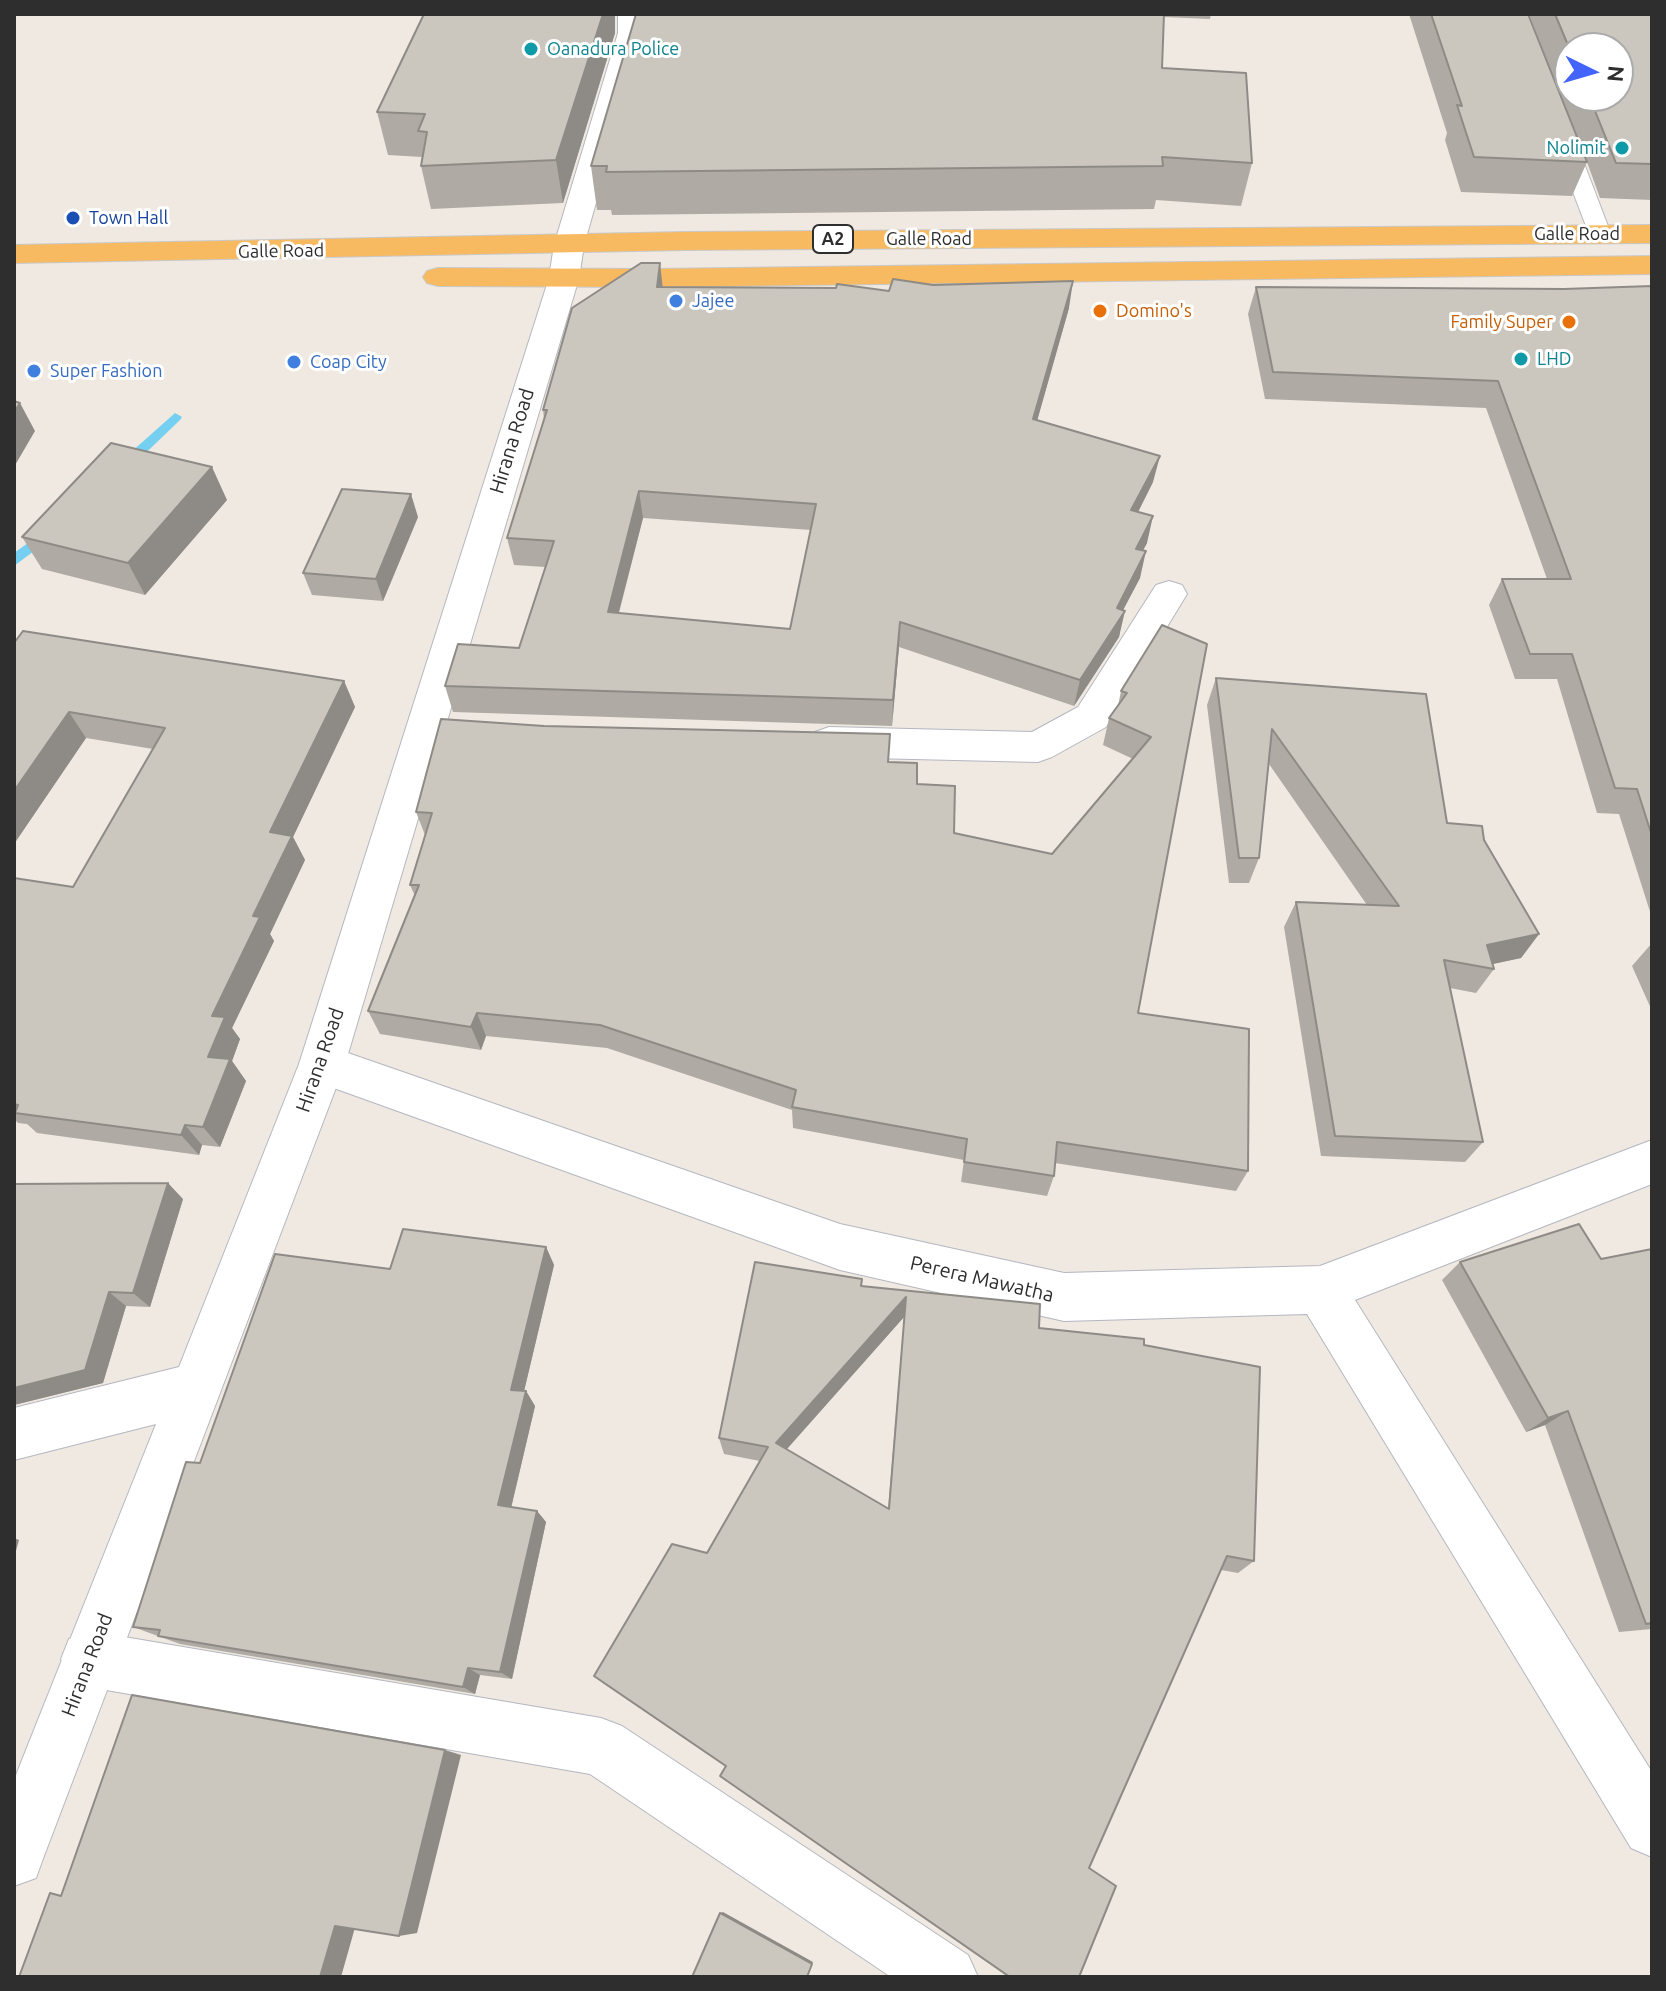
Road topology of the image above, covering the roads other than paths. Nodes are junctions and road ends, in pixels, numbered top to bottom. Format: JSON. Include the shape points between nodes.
{"nodes":[{"id":1,"x":630,"y":14,"type":"edge"},
{"id":2,"x":1555,"y":117,"type":"edge"},
{"id":3,"x":1600,"y":234,"type":"junction"},
{"id":4,"x":1652,"y":234,"type":"edge"},
{"id":5,"x":14,"y":254,"type":"edge"},
{"id":6,"x":566,"y":261,"type":"junction"},
{"id":7,"x":341,"y":264,"type":"junction"},
{"id":8,"x":1652,"y":265,"type":"edge"},
{"id":9,"x":14,"y":276,"type":"edge"},
{"id":10,"x":1169,"y":594,"type":"dead end"},
{"id":11,"x":800,"y":741,"type":"edge"},
{"id":12,"x":322,"y":1064,"type":"junction"},
{"id":13,"x":1652,"y":1162,"type":"edge"},
{"id":14,"x":1320,"y":1290,"type":"junction"},
{"id":15,"x":193,"y":1389,"type":"junction"},
{"id":16,"x":14,"y":1434,"type":"edge"},
{"id":17,"x":89,"y":1659,"type":"junction"},
{"id":18,"x":1652,"y":1827,"type":"edge"},
{"id":19,"x":14,"y":1856,"type":"edge"},
{"id":20,"x":946,"y":1977,"type":"edge"}],
"edges":[{"from":1,"to":6,"type":"street","name":"Hirana Road","via":[[631,33]]},
{"from":2,"to":3,"type":"lane"},
{"from":3,"to":4,"type":"highway","name":"Galle Road","number":"A2"},
{"from":3,"to":6,"type":"highway","name":"Galle Road","number":"A2","via":[[686,241]]},
{"from":5,"to":7,"type":"highway","name":"Galle Road","number":"A2"},
{"from":6,"to":7,"type":"highway","name":"Galle Road","number":"A2"},
{"from":6,"to":8,"type":"highway","name":"Galle Road","number":"A2"},
{"from":6,"to":12,"type":"street","name":"Hirana Road","via":[[440,728]]},
{"from":7,"to":9,"type":"highway","name":"Galle Road","number":"A2"},
{"from":10,"to":11,"type":"street","via":[[1092,717],[1038,747]]},
{"from":12,"to":14,"type":"street","name":"Perera Mawatha","via":[[840,1247],[1064,1297]]},
{"from":12,"to":15,"type":"street","name":"Hirana Road"},
{"from":13,"to":14,"type":"street","name":"Perera Mawatha"},
{"from":14,"to":18,"type":"street"},
{"from":15,"to":16,"type":"street"},
{"from":15,"to":17,"type":"street","name":"Hirana Road"},
{"from":17,"to":19,"type":"street","name":"Hirana Road"},
{"from":17,"to":20,"type":"street","via":[[601,1747]]}]}
